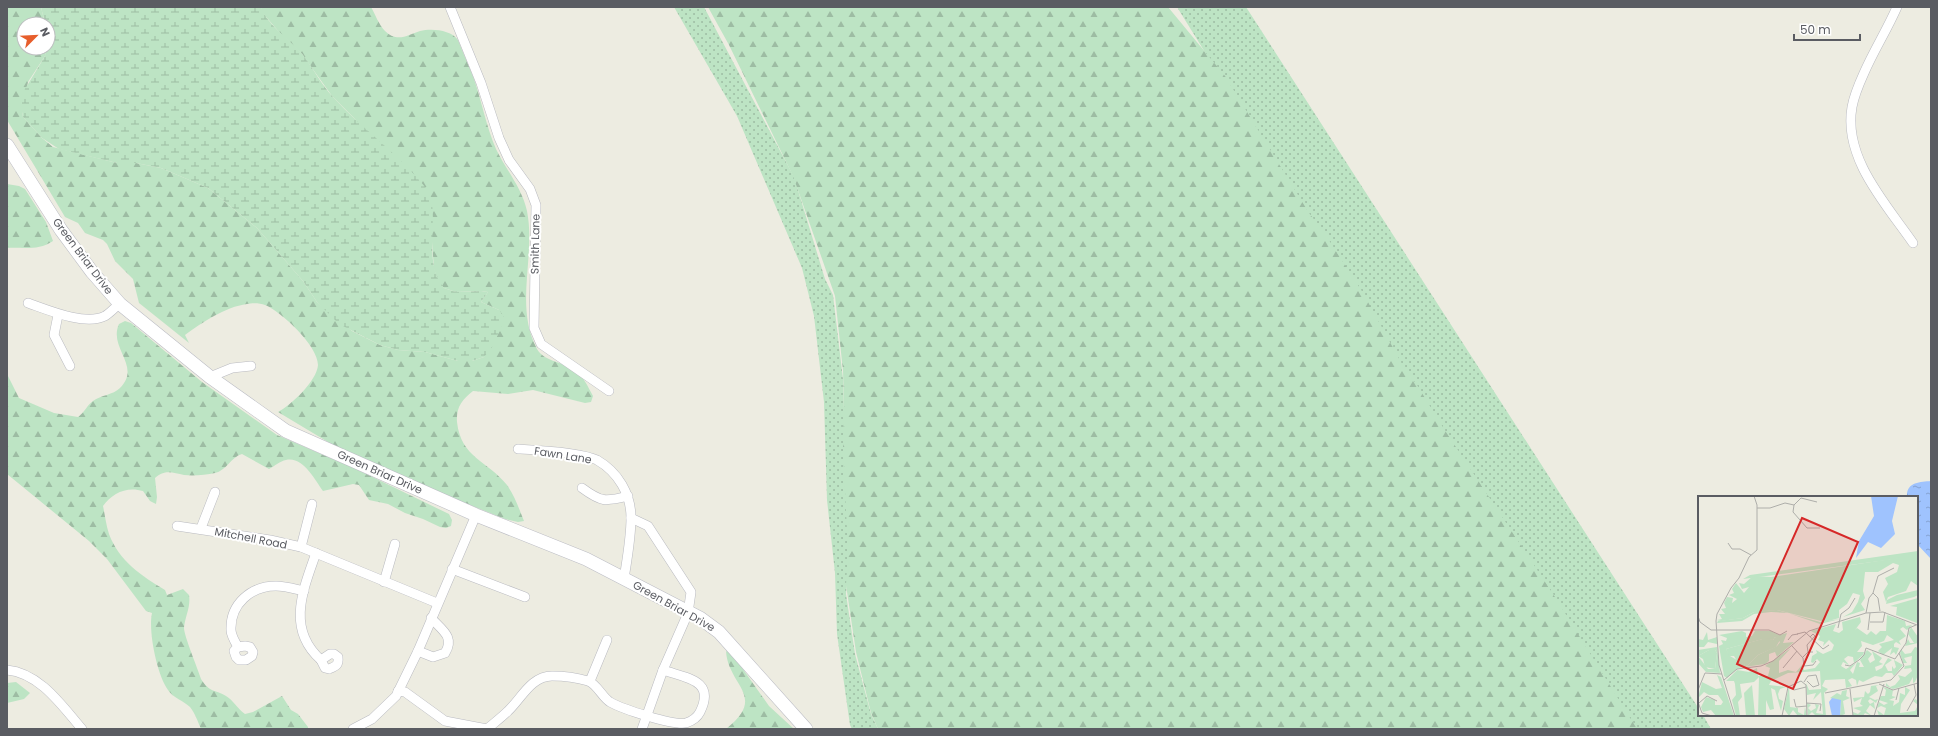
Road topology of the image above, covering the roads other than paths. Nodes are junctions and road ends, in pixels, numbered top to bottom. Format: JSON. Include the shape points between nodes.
{"nodes":[{"id":1,"x":450,"y":7,"type":"edge"},
{"id":2,"x":1897,"y":7,"type":"edge"},
{"id":3,"x":7,"y":145,"type":"edge"},
{"id":4,"x":1913,"y":243,"type":"dead end"},
{"id":5,"x":28,"y":303,"type":"dead end"},
{"id":6,"x":120,"y":304,"type":"junction"},
{"id":7,"x":58,"y":315,"type":"junction"},
{"id":8,"x":70,"y":366,"type":"dead end"},
{"id":9,"x":251,"y":366,"type":"dead end"},
{"id":10,"x":210,"y":377,"type":"junction"},
{"id":11,"x":608,"y":391,"type":"dead end"},
{"id":12,"x":518,"y":448,"type":"dead end"},
{"id":13,"x":582,"y":488,"type":"dead end"},
{"id":14,"x":215,"y":492,"type":"dead end"},
{"id":15,"x":628,"y":496,"type":"junction"},
{"id":16,"x":312,"y":504,"type":"dead end"},
{"id":17,"x":476,"y":515,"type":"junction"},
{"id":18,"x":631,"y":518,"type":"junction"},
{"id":19,"x":178,"y":526,"type":"dead end"},
{"id":20,"x":201,"y":528,"type":"junction"},
{"id":21,"x":395,"y":544,"type":"dead end"},
{"id":22,"x":301,"y":548,"type":"junction"},
{"id":23,"x":316,"y":553,"type":"junction"},
{"id":24,"x":452,"y":569,"type":"junction"},
{"id":25,"x":624,"y":579,"type":"junction"},
{"id":26,"x":384,"y":582,"type":"junction"},
{"id":27,"x":304,"y":591,"type":"junction"},
{"id":28,"x":525,"y":597,"type":"dead end"},
{"id":29,"x":437,"y":603,"type":"junction"},
{"id":30,"x":688,"y":613,"type":"junction"},
{"id":31,"x":431,"y":618,"type":"junction"},
{"id":32,"x":607,"y":640,"type":"dead end"},
{"id":33,"x":238,"y":647,"type":"dead end"},
{"id":34,"x":418,"y":651,"type":"junction"},
{"id":35,"x":321,"y":660,"type":"dead end"},
{"id":36,"x":7,"y":670,"type":"edge"},
{"id":37,"x":663,"y":670,"type":"junction"},
{"id":38,"x":590,"y":681,"type":"junction"},
{"id":39,"x":398,"y":691,"type":"junction"},
{"id":40,"x":646,"y":716,"type":"junction"},
{"id":41,"x":445,"y":721,"type":"junction"},
{"id":42,"x":82,"y":729,"type":"edge"},
{"id":43,"x":353,"y":729,"type":"edge"},
{"id":44,"x":440,"y":729,"type":"edge"},
{"id":45,"x":487,"y":729,"type":"edge"},
{"id":46,"x":642,"y":729,"type":"edge"},
{"id":47,"x":806,"y":729,"type":"edge"}],
"edges":[{"from":1,"to":11,"type":"street","name":"Smith Lane","via":[[481,83],[499,138],[509,160],[530,189],[536,205],[534,328],[541,344]]},
{"from":2,"to":4,"type":"street","via":[[1856,92],[1851,127],[1861,163]]},
{"from":3,"to":6,"type":"street","name":"Green Briar Drive","via":[[61,230]]},
{"from":5,"to":7,"type":"street"},
{"from":6,"to":7,"type":"street","via":[[104,316],[83,319]]},
{"from":6,"to":10,"type":"street","name":"Green Briar Drive"},
{"from":7,"to":8,"type":"street","via":[[54,335]]},
{"from":9,"to":10,"type":"street","via":[[232,368]]},
{"from":10,"to":17,"type":"street","name":"Green Briar Drive","via":[[286,431]]},
{"from":12,"to":15,"type":"street","name":"Fawn Lane","via":[[565,453],[596,460],[618,477]]},
{"from":13,"to":15,"type":"street","via":[[596,499],[611,500]]},
{"from":14,"to":20,"type":"street","name":"Mitchell Road"},
{"from":15,"to":18,"type":"street","name":"Fawn Lane"},
{"from":16,"to":22,"type":"street","name":"Mitchell Road"},
{"from":17,"to":24,"type":"street"},
{"from":17,"to":25,"type":"street","name":"Green Briar Drive","via":[[586,559]]},
{"from":18,"to":25,"type":"street","name":"Fawn Lane"},
{"from":18,"to":30,"type":"street","via":[[648,526],[691,592]]},
{"from":19,"to":20,"type":"street","name":"Mitchell Road"},
{"from":20,"to":22,"type":"street","name":"Mitchell Road"},
{"from":21,"to":26,"type":"street"},
{"from":22,"to":23,"type":"street","name":"Mitchell Road"},
{"from":23,"to":26,"type":"street","name":"Mitchell Road"},
{"from":23,"to":27,"type":"street"},
{"from":24,"to":28,"type":"street"},
{"from":24,"to":29,"type":"street"},
{"from":25,"to":30,"type":"street","name":"Green Briar Drive"},
{"from":26,"to":29,"type":"street","name":"Mitchell Road"},
{"from":27,"to":33,"type":"street","via":[[277,586],[263,588],[241,600],[234,610],[230,631]]},
{"from":27,"to":35,"type":"street","via":[[300,607],[300,626],[313,653]]},
{"from":29,"to":31,"type":"street"},
{"from":30,"to":37,"type":"street"},
{"from":30,"to":47,"type":"street","name":"Green Briar Drive","via":[[700,618],[718,632]]},
{"from":31,"to":34,"type":"street"},
{"from":31,"to":34,"type":"street","via":[[446,634],[449,646],[444,653],[433,657]]},
{"from":32,"to":38,"type":"street"},
{"from":34,"to":39,"type":"street"},
{"from":36,"to":42,"type":"street","via":[[28,676],[41,684]]},
{"from":37,"to":40,"type":"street"},
{"from":37,"to":40,"type":"street","via":[[699,683],[703,688],[705,701],[699,714],[685,723]]},
{"from":38,"to":40,"type":"street","via":[[609,702]]},
{"from":38,"to":45,"type":"street","via":[[551,676],[536,681]]},
{"from":39,"to":41,"type":"street","via":[[405,692]]},
{"from":39,"to":43,"type":"street","via":[[372,719]]},
{"from":40,"to":46,"type":"street"},
{"from":41,"to":44,"type":"street"},
{"from":41,"to":45,"type":"street"}]}
